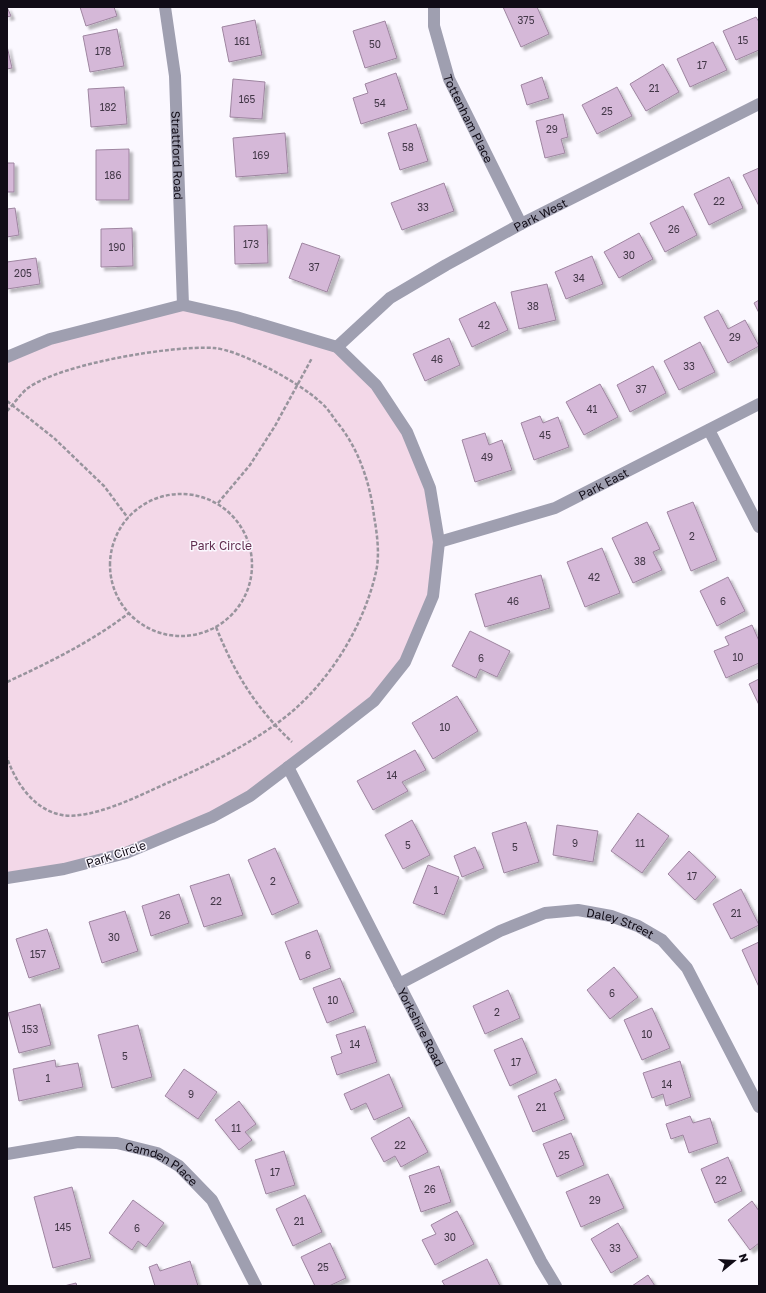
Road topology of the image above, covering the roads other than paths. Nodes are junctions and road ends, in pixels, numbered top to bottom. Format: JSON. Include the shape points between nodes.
{"nodes":[{"id":1,"x":165,"y":7,"type":"edge"},
{"id":2,"x":434,"y":7,"type":"edge"},
{"id":3,"x":759,"y":104,"type":"edge"},
{"id":4,"x":521,"y":224,"type":"junction"},
{"id":5,"x":184,"y":305,"type":"junction"},
{"id":6,"x":336,"y":347,"type":"junction"},
{"id":7,"x":7,"y":357,"type":"edge"},
{"id":8,"x":759,"y":404,"type":"edge"},
{"id":9,"x":709,"y":430,"type":"junction"},
{"id":10,"x":759,"y":527,"type":"edge"},
{"id":11,"x":439,"y":542,"type":"junction"},
{"id":12,"x":288,"y":767,"type":"junction"},
{"id":13,"x":7,"y":878,"type":"edge"},
{"id":14,"x":399,"y":984,"type":"junction"},
{"id":15,"x":759,"y":1107,"type":"edge"},
{"id":16,"x":7,"y":1154,"type":"edge"},
{"id":17,"x":256,"y":1286,"type":"edge"},
{"id":18,"x":556,"y":1286,"type":"edge"}],
"edges":[{"from":1,"to":5,"type":"street","name":"Strattford Road","via":[[176,91]]},
{"from":2,"to":4,"type":"street","name":"Tottenham Place","via":[[434,26],[449,79]]},
{"from":3,"to":4,"type":"street","name":"Park West"},
{"from":4,"to":6,"type":"street","name":"Park West","via":[[390,298]]},
{"from":5,"to":6,"type":"street","name":"Park Circle","via":[[236,316]]},
{"from":5,"to":7,"type":"street","name":"Park Circle","via":[[50,340]]},
{"from":6,"to":11,"type":"street","name":"Park Circle","via":[[376,385],[407,432],[430,488]]},
{"from":8,"to":9,"type":"street","name":"Park East"},
{"from":9,"to":10,"type":"street"},
{"from":9,"to":11,"type":"street","name":"Park East","via":[[555,508]]},
{"from":11,"to":12,"type":"street","name":"Park Circle","via":[[433,596],[405,662],[374,701]]},
{"from":12,"to":13,"type":"street","name":"Park Circle","via":[[250,796],[212,817],[126,853],[64,869]]},
{"from":12,"to":14,"type":"street","name":"Yorkshire Road"},
{"from":14,"to":15,"type":"street","name":"Daley Street","via":[[500,931],[545,913],[578,910],[610,916],[638,926],[662,940],[688,968]]},
{"from":14,"to":18,"type":"street","name":"Yorkshire Road"},
{"from":16,"to":17,"type":"street","name":"Camden Place","via":[[78,1142],[117,1143],[157,1153],[179,1166],[212,1200]]}]}
